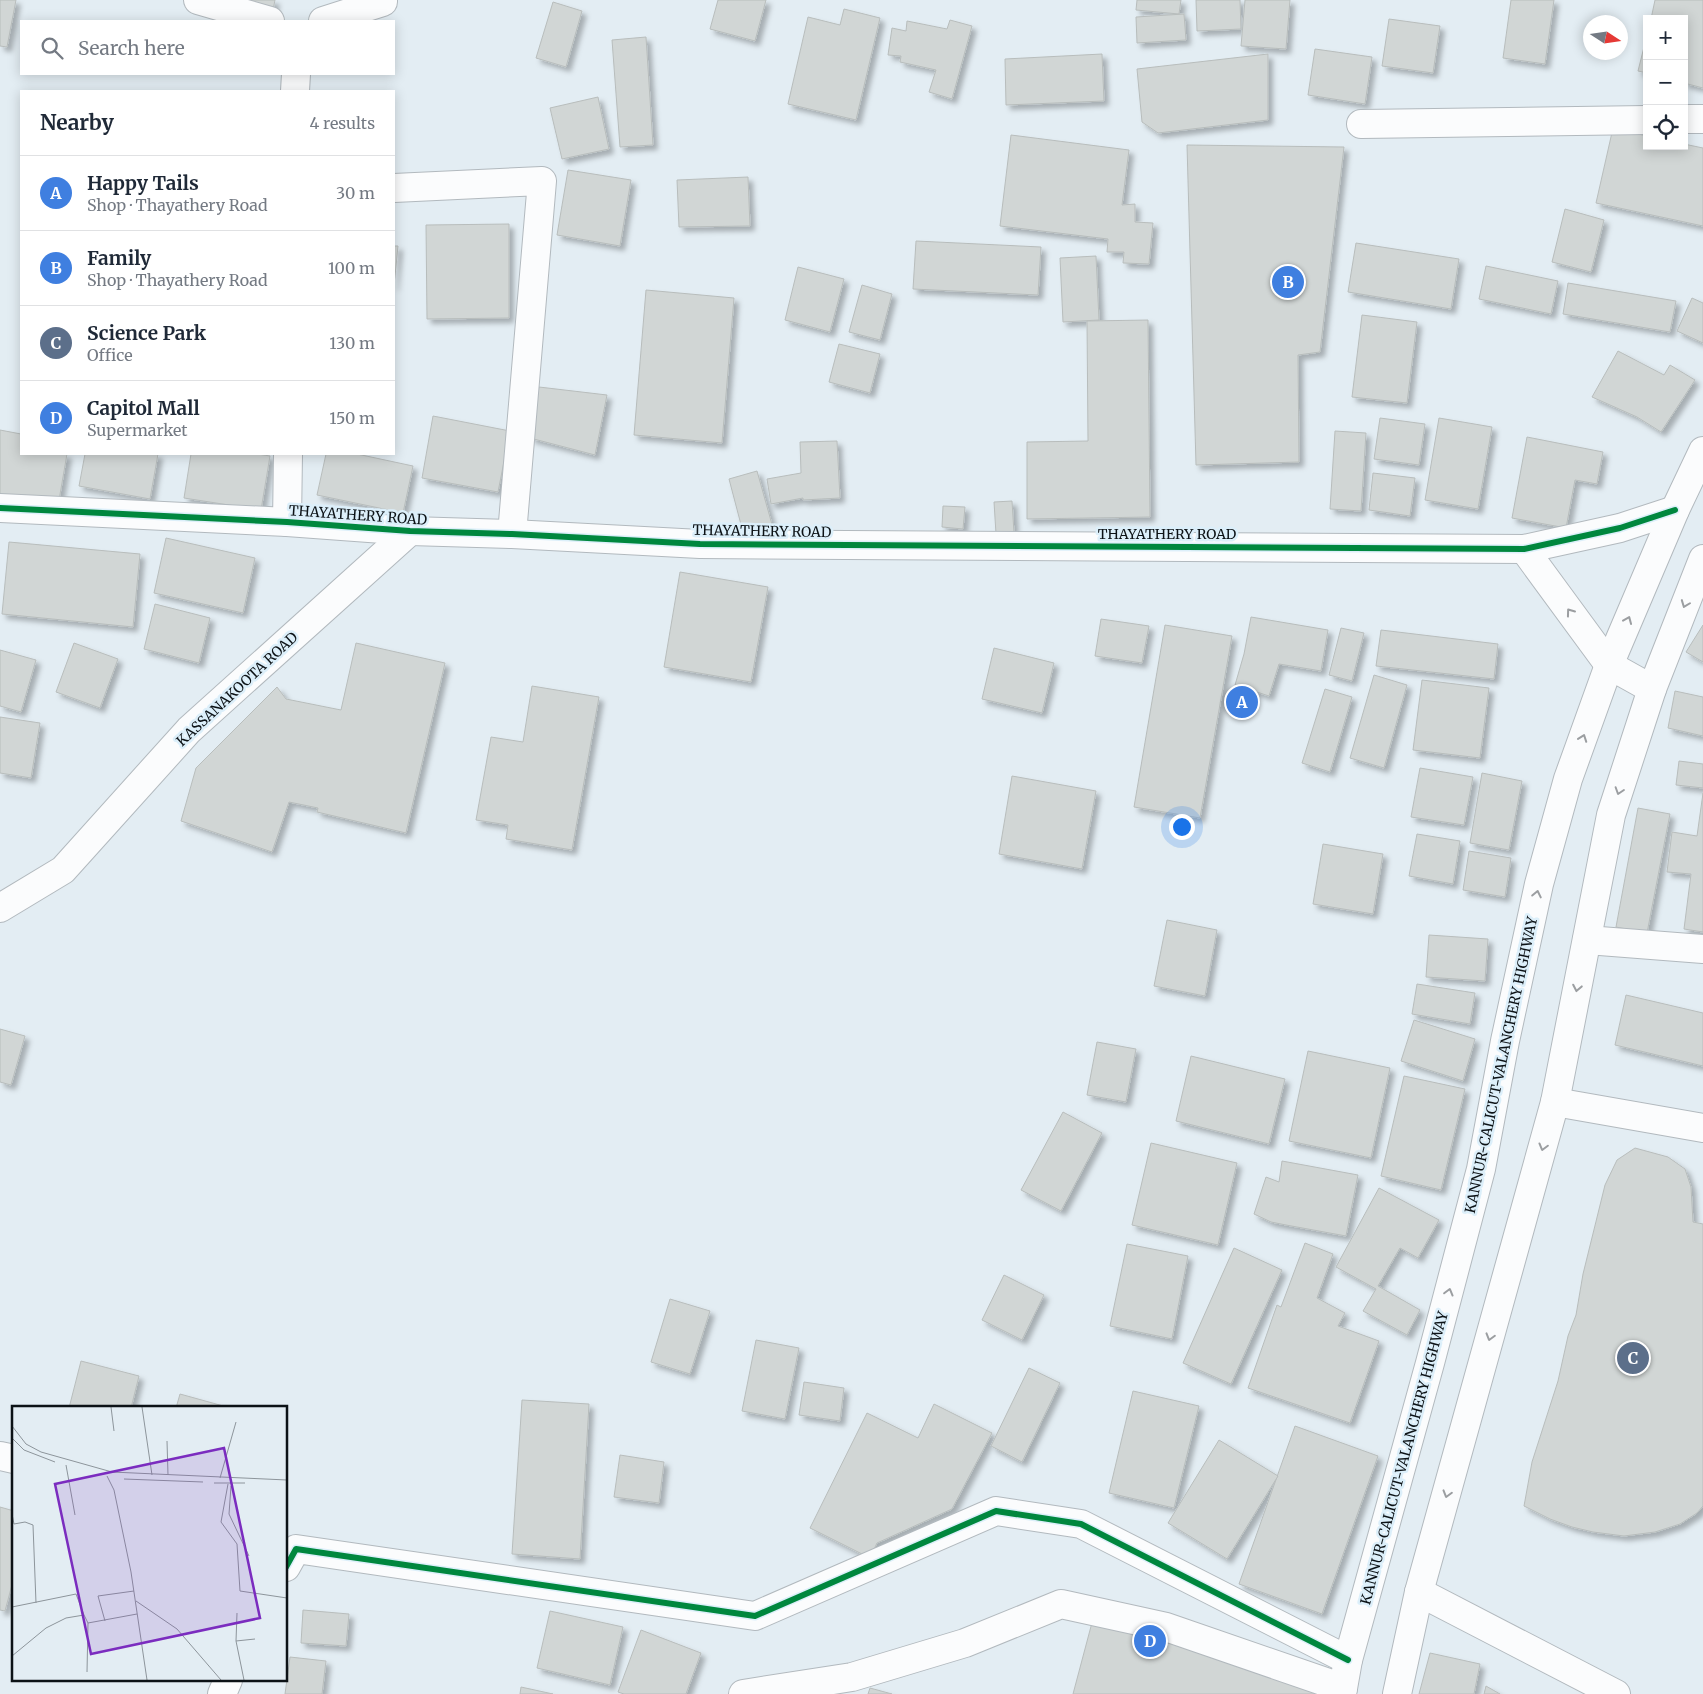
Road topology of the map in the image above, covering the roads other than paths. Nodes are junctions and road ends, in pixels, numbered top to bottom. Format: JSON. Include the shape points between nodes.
{"nodes":[{"id":1,"x":198,"y":0,"type":"edge"},
{"id":2,"x":388,"y":1,"type":"edge"},
{"id":3,"x":267,"y":20,"type":"edge"},
{"id":4,"x":326,"y":20,"type":"edge"},
{"id":5,"x":296,"y":75,"type":"edge"},
{"id":6,"x":295,"y":90,"type":"edge"},
{"id":7,"x":1688,"y":119,"type":"edge"},
{"id":8,"x":1703,"y":119,"type":"edge"},
{"id":9,"x":1643,"y":120,"type":"edge"},
{"id":10,"x":1361,"y":124,"type":"dead end"},
{"id":11,"x":395,"y":188,"type":"edge"},
{"id":12,"x":1703,"y":451,"type":"edge"},
{"id":13,"x":288,"y":455,"type":"edge"},
{"id":14,"x":0,"y":508,"type":"edge"},
{"id":15,"x":1675,"y":510,"type":"junction"},
{"id":16,"x":287,"y":522,"type":"junction"},
{"id":17,"x":410,"y":531,"type":"junction"},
{"id":18,"x":512,"y":534,"type":"junction"},
{"id":19,"x":1524,"y":549,"type":"junction"},
{"id":20,"x":1703,"y":559,"type":"edge"},
{"id":21,"x":1609,"y":665,"type":"junction"},
{"id":22,"x":1652,"y":689,"type":"junction"},
{"id":23,"x":0,"y":908,"type":"edge"},
{"id":24,"x":1586,"y":940,"type":"junction"},
{"id":25,"x":1703,"y":948,"type":"edge"},
{"id":26,"x":1555,"y":1102,"type":"junction"},
{"id":27,"x":1703,"y":1128,"type":"edge"},
{"id":28,"x":288,"y":1563,"type":"edge"},
{"id":29,"x":1420,"y":1592,"type":"junction"},
{"id":30,"x":1348,"y":1660,"type":"junction"},
{"id":31,"x":227,"y":1682,"type":"edge"},
{"id":32,"x":1343,"y":1691,"type":"edge"},
{"id":33,"x":222,"y":1694,"type":"edge"},
{"id":34,"x":742,"y":1694,"type":"edge"},
{"id":35,"x":1397,"y":1694,"type":"edge"},
{"id":36,"x":1616,"y":1694,"type":"edge"}],
"edges":[{"from":1,"to":3,"type":"main road"},
{"from":2,"to":4,"type":"main road"},
{"from":5,"to":6,"type":"main road"},
{"from":7,"to":8,"type":"main road"},
{"from":9,"to":10,"type":"main road"},
{"from":11,"to":18,"type":"main road","via":[[542,181]]},
{"from":12,"to":15,"type":"main road","name":"KANNUR-CALICUT-VALANCHERY HIGHWAY"},
{"from":13,"to":16,"type":"main road"},
{"from":14,"to":16,"type":"main road","name":"THAYATHERY ROAD"},
{"from":15,"to":19,"type":"main road","name":"THAYATHERY ROAD","via":[[1620,528]]},
{"from":21,"to":15,"type":"main road","name":"KANNUR-CALICUT-VALANCHERY HIGHWAY","one_way":true},
{"from":16,"to":17,"type":"main road","name":"THAYATHERY ROAD"},
{"from":17,"to":18,"type":"main road","name":"THAYATHERY ROAD"},
{"from":17,"to":23,"type":"main road","name":"KASSANAKOOTA ROAD","via":[[189,730],[63,870]]},
{"from":18,"to":19,"type":"main road","name":"THAYATHERY ROAD","via":[[700,544]]},
{"from":21,"to":19,"type":"main road","one_way":true},
{"from":20,"to":22,"type":"main road","one_way":true},
{"from":21,"to":22,"type":"main road"},
{"from":30,"to":21,"type":"main road","name":"KANNUR-CALICUT-VALANCHERY HIGHWAY","one_way":true,"via":[[1481,1169],[1539,884],[1568,779]]},
{"from":22,"to":24,"type":"main road","one_way":true,"via":[[1611,815]]},
{"from":24,"to":25,"type":"main road"},
{"from":24,"to":26,"type":"main road","one_way":true},
{"from":26,"to":27,"type":"main road"},
{"from":26,"to":29,"type":"main road","one_way":true},
{"from":28,"to":30,"type":"main road","via":[[296,1549],[755,1616],[996,1511],[1082,1524]]},
{"from":29,"to":35,"type":"main road"},
{"from":29,"to":36,"type":"main road"},
{"from":30,"to":32,"type":"main road","name":"KANNUR-CALICUT-VALANCHERY HIGHWAY"},
{"from":31,"to":33,"type":"main road"},
{"from":32,"to":34,"type":"main road","via":[[1166,1627],[1061,1604],[965,1643],[852,1676]]}]}
